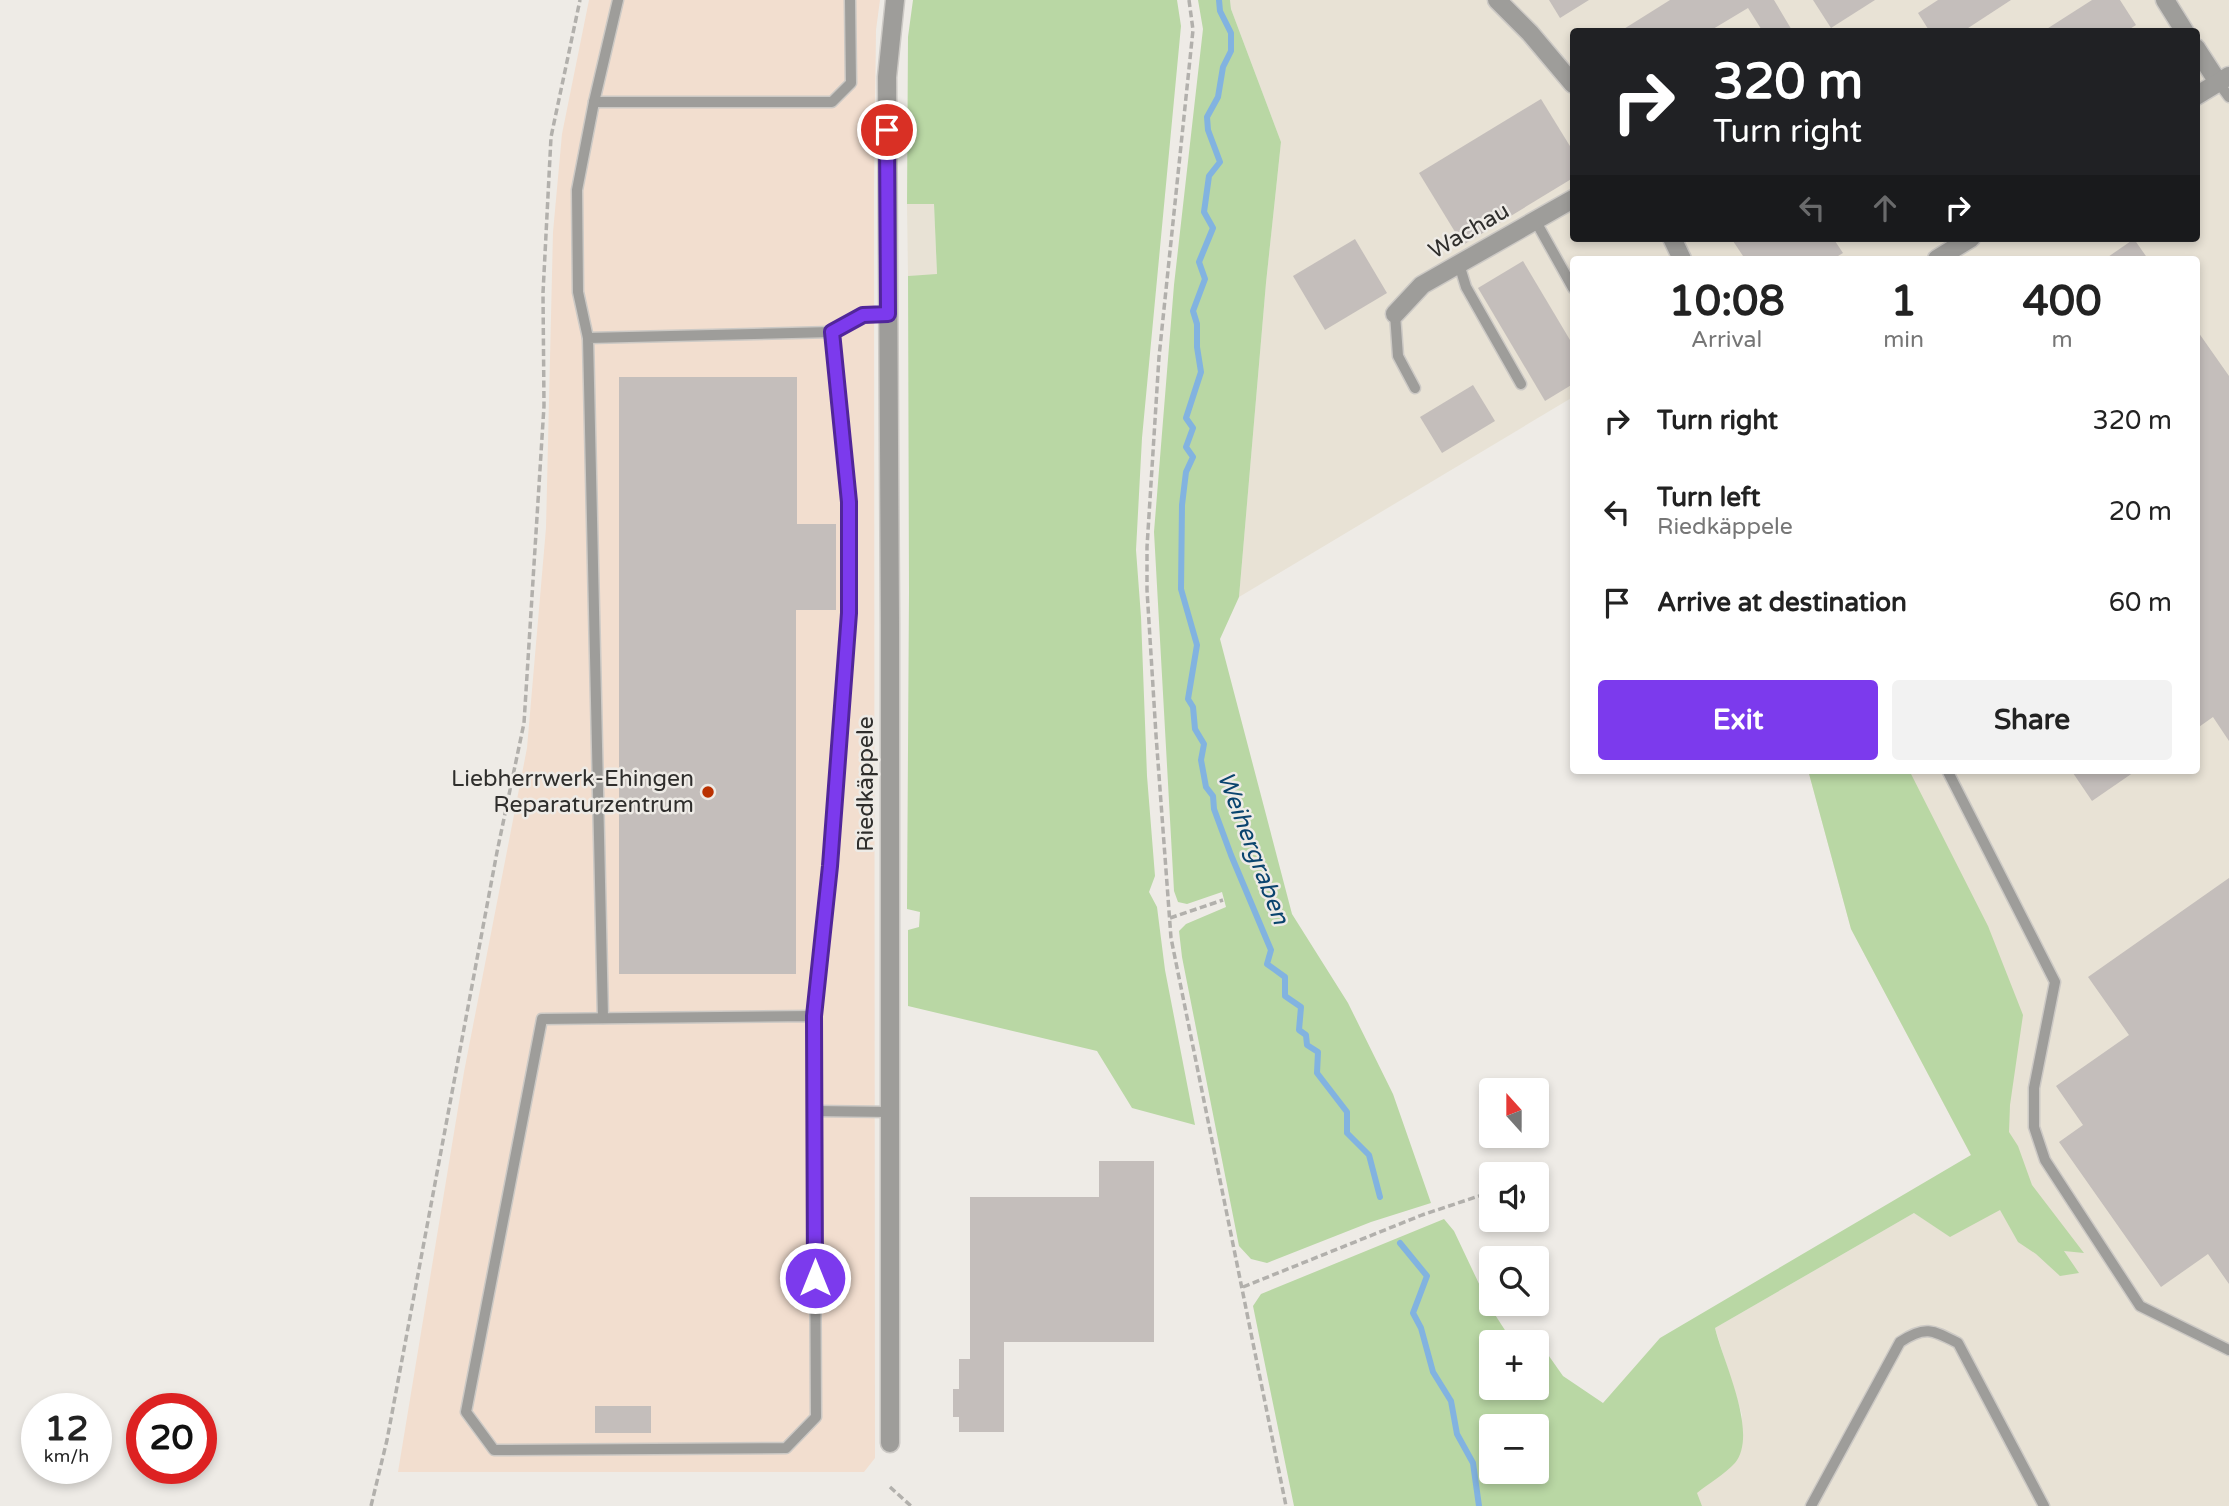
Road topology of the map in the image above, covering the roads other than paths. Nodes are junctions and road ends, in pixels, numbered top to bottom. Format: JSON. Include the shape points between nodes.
{"nodes":[{"id":1,"x":618,"y":0,"type":"edge"},
{"id":2,"x":850,"y":0,"type":"edge"},
{"id":3,"x":895,"y":0,"type":"edge"},
{"id":4,"x":1497,"y":0,"type":"edge"},
{"id":5,"x":2165,"y":0,"type":"edge"},
{"id":6,"x":2182,"y":28,"type":"edge"},
{"id":7,"x":2200,"y":53,"type":"edge"},
{"id":8,"x":1570,"y":80,"type":"edge"},
{"id":9,"x":2225,"y":85,"type":"edge"},
{"id":10,"x":2200,"y":94,"type":"edge"},
{"id":11,"x":594,"y":102,"type":"junction"},
{"id":12,"x":1570,"y":201,"type":"edge"},
{"id":13,"x":1535,"y":220,"type":"junction"},
{"id":14,"x":1964,"y":242,"type":"edge"},
{"id":15,"x":1942,"y":256,"type":"edge"},
{"id":16,"x":1459,"y":264,"type":"junction"},
{"id":17,"x":1570,"y":283,"type":"edge"},
{"id":18,"x":888,"y":314,"type":"junction"},
{"id":19,"x":1395,"y":314,"type":"joint"},
{"id":20,"x":832,"y":332,"type":"junction"},
{"id":21,"x":588,"y":338,"type":"junction"},
{"id":22,"x":1521,"y":384,"type":"dead end"},
{"id":23,"x":1415,"y":388,"type":"dead end"},
{"id":24,"x":1949,"y":774,"type":"edge"},
{"id":25,"x":814,"y":1016,"type":"junction"},
{"id":26,"x":603,"y":1018,"type":"junction"},
{"id":27,"x":814,"y":1111,"type":"junction"},
{"id":28,"x":890,"y":1112,"type":"junction"},
{"id":29,"x":2229,"y":1350,"type":"edge"},
{"id":30,"x":890,"y":1443,"type":"dead end"},
{"id":31,"x":1811,"y":1506,"type":"edge"},
{"id":32,"x":2044,"y":1506,"type":"edge"}],
"edges":[{"from":1,"to":11,"type":"lane"},
{"from":2,"to":11,"type":"lane","via":[[851,82],[832,102]]},
{"from":3,"to":18,"type":"street","name":"Riedkäppele","via":[[887,77]]},
{"from":4,"to":8,"type":"street"},
{"from":5,"to":6,"type":"street"},
{"from":7,"to":9,"type":"street"},
{"from":9,"to":10,"type":"street"},
{"from":11,"to":21,"type":"lane","via":[[577,190],[578,292]]},
{"from":12,"to":13,"type":"street","name":"Wachau"},
{"from":13,"to":16,"type":"street","name":"Wachau"},
{"from":13,"to":17,"type":"lane"},
{"from":14,"to":15,"type":"street"},
{"from":16,"to":19,"type":"street","name":"Wachau","via":[[1422,285]]},
{"from":16,"to":22,"type":"lane","via":[[1466,287]]},
{"from":18,"to":20,"type":"lane","via":[[863,315]]},
{"from":18,"to":28,"type":"street","name":"Riedkäppele"},
{"from":19,"to":23,"type":"lane","via":[[1398,356]]},
{"from":20,"to":21,"type":"lane"},
{"from":20,"to":25,"type":"lane","via":[[849,502],[849,613]]},
{"from":21,"to":26,"type":"lane"},
{"from":24,"to":29,"type":"lane","via":[[2055,982],[2034,1088],[2034,1127],[2045,1160],[2140,1306]]},
{"from":25,"to":26,"type":"lane"},
{"from":25,"to":27,"type":"lane"},
{"from":26,"to":27,"type":"lane","via":[[542,1019],[466,1412],[494,1450],[786,1448],[816,1417]]},
{"from":27,"to":28,"type":"lane"},
{"from":28,"to":30,"type":"street","name":"Riedkäppele"},
{"from":31,"to":32,"type":"lane","via":[[1900,1342],[1916,1332],[1936,1332],[1958,1343]]}]}
